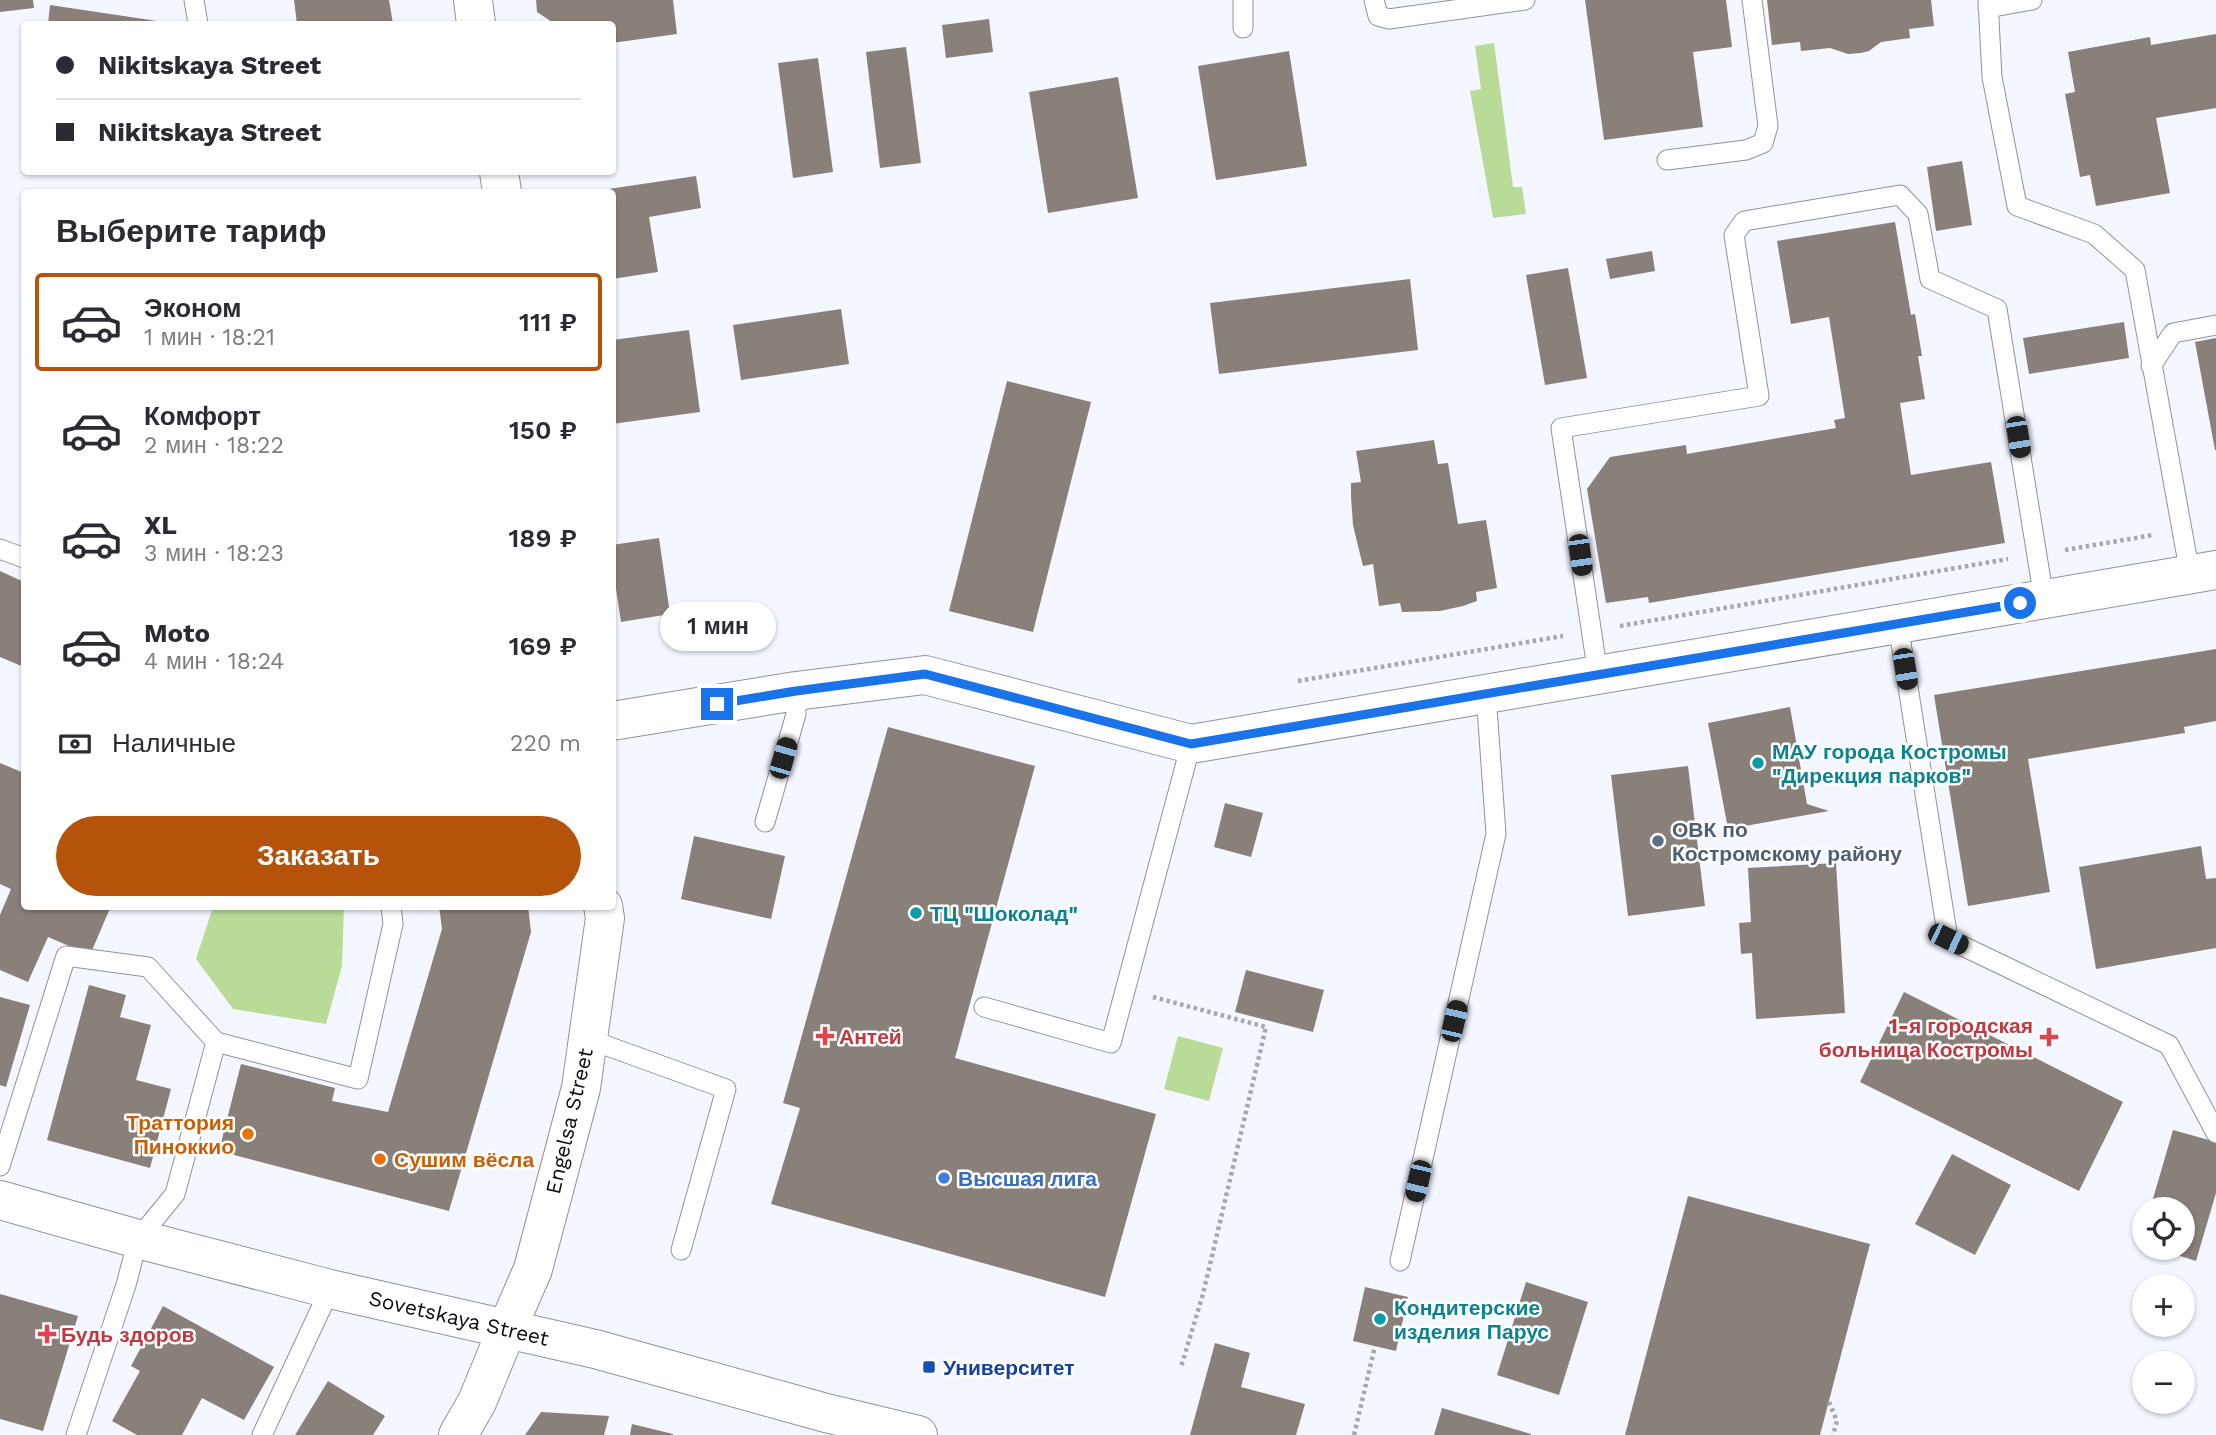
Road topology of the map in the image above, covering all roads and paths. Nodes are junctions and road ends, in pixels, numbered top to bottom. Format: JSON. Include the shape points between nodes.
{"nodes":[{"id":1,"x":194,"y":0,"type":"edge"},
{"id":2,"x":473,"y":0,"type":"edge"},
{"id":3,"x":1243,"y":0,"type":"edge"},
{"id":4,"x":1374,"y":0,"type":"edge"},
{"id":5,"x":1525,"y":0,"type":"edge"},
{"id":6,"x":1752,"y":0,"type":"edge"},
{"id":7,"x":2032,"y":0,"type":"edge"},
{"id":8,"x":1988,"y":4,"type":"edge"},
{"id":9,"x":198,"y":21,"type":"edge"},
{"id":10,"x":476,"y":21,"type":"edge"},
{"id":11,"x":1243,"y":28,"type":"dead end"},
{"id":12,"x":1667,"y":160,"type":"dead end"},
{"id":13,"x":2216,"y":325,"type":"edge"},
{"id":14,"x":2151,"y":366,"type":"junction"},
{"id":15,"x":2181,"y":531,"type":"junction"},
{"id":16,"x":0,"y":549,"type":"edge"},
{"id":17,"x":2037,"y":555,"type":"junction"},
{"id":18,"x":21,"y":557,"type":"edge"},
{"id":19,"x":2203,"y":572,"type":"edge"},
{"id":20,"x":2044,"y":599,"type":"junction"},
{"id":21,"x":1898,"y":624,"type":"junction"},
{"id":22,"x":1591,"y":631,"type":"junction"},
{"id":23,"x":1598,"y":674,"type":"junction"},
{"id":24,"x":1298,"y":681,"type":"dead end"},
{"id":25,"x":796,"y":691,"type":"junction"},
{"id":26,"x":1486,"y":694,"type":"junction"},
{"id":27,"x":616,"y":720,"type":"edge"},
{"id":28,"x":1191,"y":744,"type":"junction"},
{"id":29,"x":765,"y":822,"type":"dead end"},
{"id":30,"x":391,"y":910,"type":"edge"},
{"id":31,"x":604,"y":910,"type":"edge"},
{"id":32,"x":1125,"y":989,"type":"junction"},
{"id":33,"x":984,"y":1007,"type":"dead end"},
{"id":34,"x":588,"y":1039,"type":"junction"},
{"id":35,"x":216,"y":1042,"type":"junction"},
{"id":36,"x":2216,"y":1133,"type":"edge"},
{"id":37,"x":0,"y":1166,"type":"edge"},
{"id":38,"x":0,"y":1200,"type":"edge"},
{"id":39,"x":138,"y":1239,"type":"junction"},
{"id":40,"x":681,"y":1250,"type":"dead end"},
{"id":41,"x":1400,"y":1261,"type":"dead end"},
{"id":42,"x":330,"y":1289,"type":"junction"},
{"id":43,"x":507,"y":1329,"type":"junction"},
{"id":44,"x":1375,"y":1346,"type":"dead end"},
{"id":45,"x":1181,"y":1367,"type":"dead end"},
{"id":46,"x":1829,"y":1402,"type":"dead end"},
{"id":47,"x":823,"y":1424,"type":"edge"},
{"id":48,"x":76,"y":1435,"type":"edge"},
{"id":49,"x":262,"y":1435,"type":"edge"},
{"id":50,"x":458,"y":1435,"type":"edge"},
{"id":51,"x":918,"y":1435,"type":"edge"},
{"id":52,"x":1354,"y":1435,"type":"edge"},
{"id":53,"x":1833,"y":1435,"type":"edge"}],
"edges":[{"from":1,"to":9,"type":"lane"},
{"from":2,"to":10,"type":"street"},
{"from":3,"to":11,"type":"lane"},
{"from":4,"to":5,"type":"lane","via":[[1378,16],[1389,19]]},
{"from":6,"to":12,"type":"lane","via":[[1768,125],[1763,143],[1746,150]]},
{"from":7,"to":8,"type":"lane"},
{"from":8,"to":14,"type":"lane","via":[[1992,77],[2017,206],[2094,233],[2135,270]]},
{"from":13,"to":14,"type":"lane","via":[[2173,333]]},
{"from":14,"to":15,"type":"lane"},
{"from":15,"to":17,"type":"path"},
{"from":15,"to":19,"type":"lane"},
{"from":16,"to":18,"type":"lane"},
{"from":17,"to":20,"type":"lane"},
{"from":17,"to":22,"type":"path"},
{"from":17,"to":22,"type":"lane","via":[[1997,309],[1930,279],[1918,215],[1900,195],[1744,221],[1734,235],[1759,396],[1561,428]]},
{"from":19,"to":20,"type":"street"},
{"from":20,"to":21,"type":"street"},
{"from":21,"to":23,"type":"street"},
{"from":21,"to":36,"type":"lane","via":[[1948,939],[2169,1045]]},
{"from":22,"to":23,"type":"lane"},
{"from":22,"to":24,"type":"path"},
{"from":23,"to":26,"type":"street"},
{"from":25,"to":27,"type":"street"},
{"from":25,"to":28,"type":"street","via":[[925,674]]},
{"from":25,"to":29,"type":"lane","via":[[796,715]]},
{"from":26,"to":28,"type":"street"},
{"from":26,"to":41,"type":"lane","via":[[1496,834]]},
{"from":28,"to":32,"type":"lane"},
{"from":30,"to":35,"type":"lane","via":[[393,924],[358,1079]]},
{"from":31,"to":34,"type":"street","name":"Engelsa Street"},
{"from":32,"to":33,"type":"lane","via":[[1111,1043]]},
{"from":32,"to":45,"type":"path","via":[[1266,1027],[1203,1294]]},
{"from":34,"to":40,"type":"lane","via":[[726,1089]]},
{"from":34,"to":43,"type":"street","name":"Engelsa Street","via":[[581,1088],[533,1269]]},
{"from":35,"to":37,"type":"lane","via":[[148,967],[66,956]]},
{"from":35,"to":39,"type":"lane","via":[[176,1194]]},
{"from":38,"to":39,"type":"street","name":"Sovetskaya Street"},
{"from":39,"to":42,"type":"street","name":"Sovetskaya Street"},
{"from":39,"to":48,"type":"lane"},
{"from":42,"to":43,"type":"street","name":"Sovetskaya Street"},
{"from":42,"to":49,"type":"lane"},
{"from":43,"to":47,"type":"street","name":"Sovetskaya Street","via":[[595,1349]]},
{"from":43,"to":50,"type":"street","name":"Engelsa Street"},
{"from":44,"to":52,"type":"path"},
{"from":46,"to":53,"type":"path","via":[[1837,1421]]},
{"from":47,"to":51,"type":"street","name":"Sovetskaya Street"}]}
